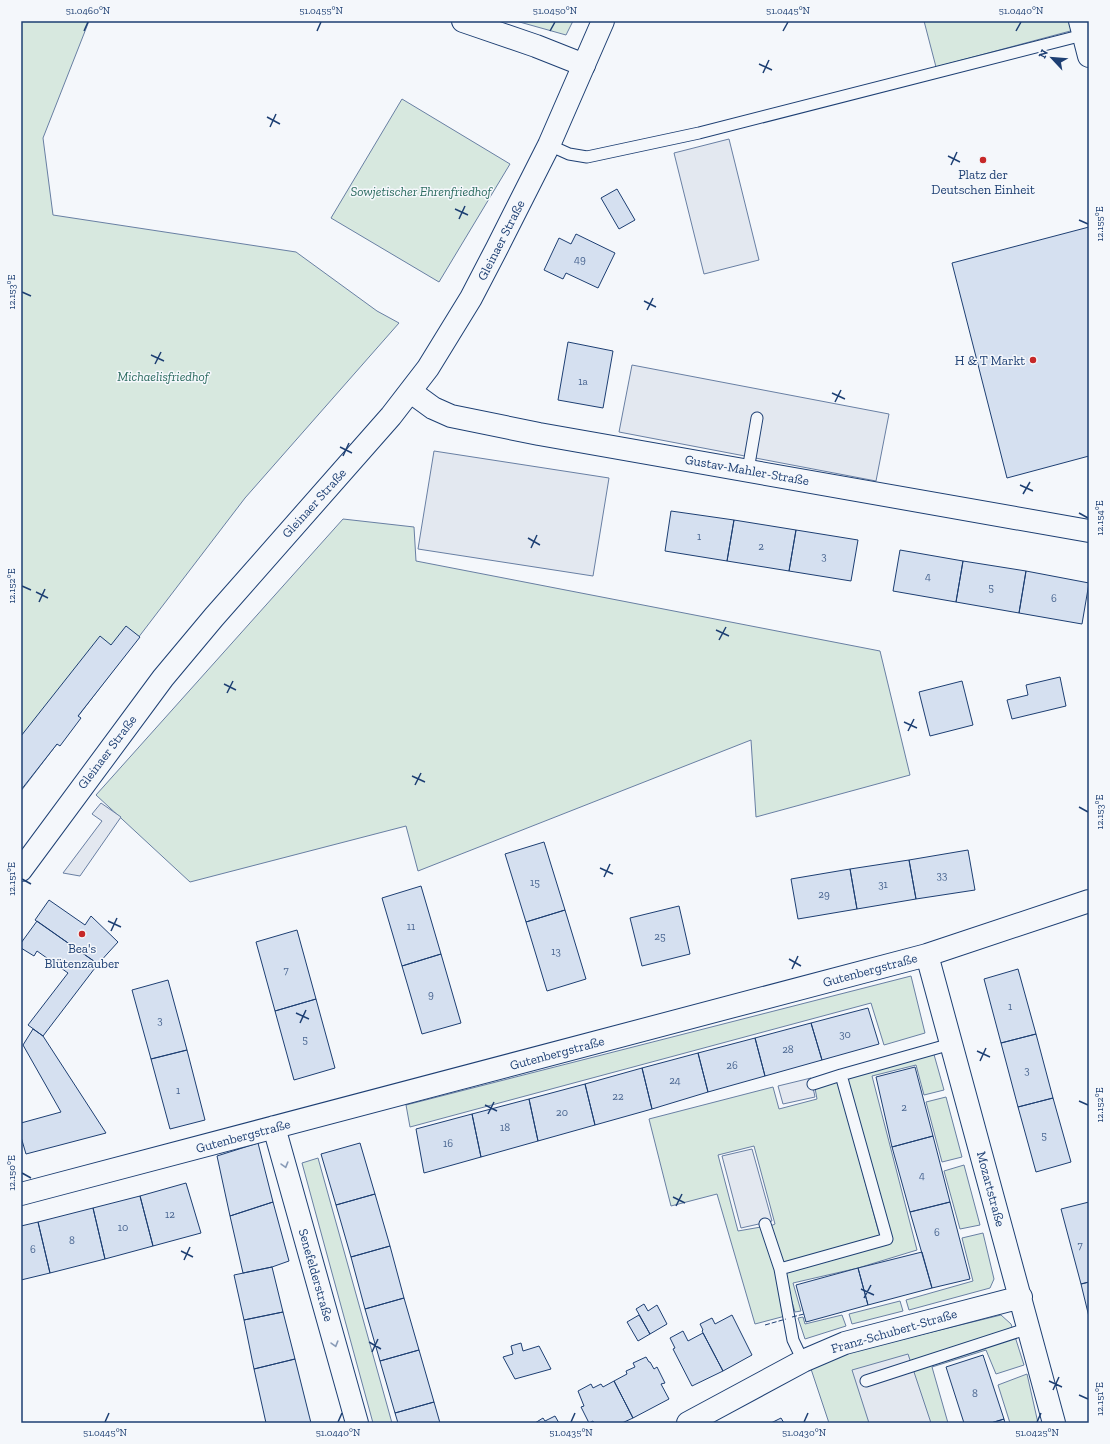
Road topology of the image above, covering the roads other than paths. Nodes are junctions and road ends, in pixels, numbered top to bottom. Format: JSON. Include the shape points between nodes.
{"nodes":[{"id":1,"x":463,"y":21,"type":"edge"},
{"id":2,"x":603,"y":21,"type":"edge"},
{"id":3,"x":1082,"y":28,"type":"edge"},
{"id":4,"x":1089,"y":56,"type":"edge"},
{"id":5,"x":584,"y":66,"type":"junction"},
{"id":6,"x":549,"y":145,"type":"junction"},
{"id":7,"x":411,"y":392,"type":"junction"},
{"id":8,"x":757,"y":418,"type":"dead end"},
{"id":9,"x":748,"y":470,"type":"junction"},
{"id":10,"x":1089,"y":531,"type":"edge"},
{"id":11,"x":21,"y":870,"type":"edge"},
{"id":12,"x":1089,"y":901,"type":"edge"},
{"id":13,"x":927,"y":955,"type":"junction"},
{"id":14,"x":951,"y":1044,"type":"junction"},
{"id":15,"x":841,"y":1075,"type":"junction"},
{"id":16,"x":813,"y":1084,"type":"dead end"},
{"id":17,"x":274,"y":1127,"type":"junction"},
{"id":18,"x":21,"y":1194,"type":"edge"},
{"id":19,"x":765,"y":1224,"type":"dead end"},
{"id":20,"x":780,"y":1269,"type":"junction"},
{"id":21,"x":1021,"y":1297,"type":"junction"},
{"id":22,"x":1029,"y":1328,"type":"junction"},
{"id":23,"x":803,"y":1361,"type":"junction"},
{"id":24,"x":866,"y":1381,"type":"dead end"},
{"id":25,"x":357,"y":1423,"type":"edge"},
{"id":26,"x":688,"y":1423,"type":"edge"},
{"id":27,"x":1054,"y":1423,"type":"edge"}],
"edges":[{"from":1,"to":5,"type":"street","via":[[536,46]]},
{"from":2,"to":5,"type":"street","name":"Gleinaer Straße"},
{"from":3,"to":4,"type":"street"},
{"from":3,"to":6,"type":"lane","via":[[699,133],[587,157],[569,154]]},
{"from":5,"to":6,"type":"street","name":"Gleinaer Straße"},
{"from":6,"to":7,"type":"street","name":"Gleinaer Straße","via":[[471,298]]},
{"from":7,"to":9,"type":"street","name":"Gustav-Mahler-Straße","via":[[433,408],[451,416]]},
{"from":7,"to":11,"type":"street","name":"Gleinaer Straße","via":[[168,672]]},
{"from":8,"to":9,"type":"lane"},
{"from":9,"to":10,"type":"street","name":"Gustav-Mahler-Straße"},
{"from":12,"to":13,"type":"street","name":"Gutenbergstraße"},
{"from":13,"to":14,"type":"street","name":"Mozartstraße"},
{"from":13,"to":17,"type":"street","name":"Gutenbergstraße"},
{"from":14,"to":15,"type":"lane"},
{"from":14,"to":21,"type":"street","name":"Mozartstraße"},
{"from":15,"to":16,"type":"lane"},
{"from":15,"to":20,"type":"lane","via":[[887,1239]]},
{"from":17,"to":18,"type":"street","name":"Gutenbergstraße"},
{"from":17,"to":25,"type":"street","name":"Senefelderstraße","one_way":true},
{"from":19,"to":20,"type":"lane"},
{"from":20,"to":23,"type":"lane","via":[[793,1340]]},
{"from":21,"to":22,"type":"street","name":"Mozartstraße"},
{"from":21,"to":23,"type":"street","name":"Franz-Schubert-Straße","via":[[845,1343]]},
{"from":22,"to":24,"type":"lane"},
{"from":22,"to":27,"type":"street","name":"Mozartstraße"},
{"from":23,"to":26,"type":"street","name":"Franz-Schubert-Straße"}]}
